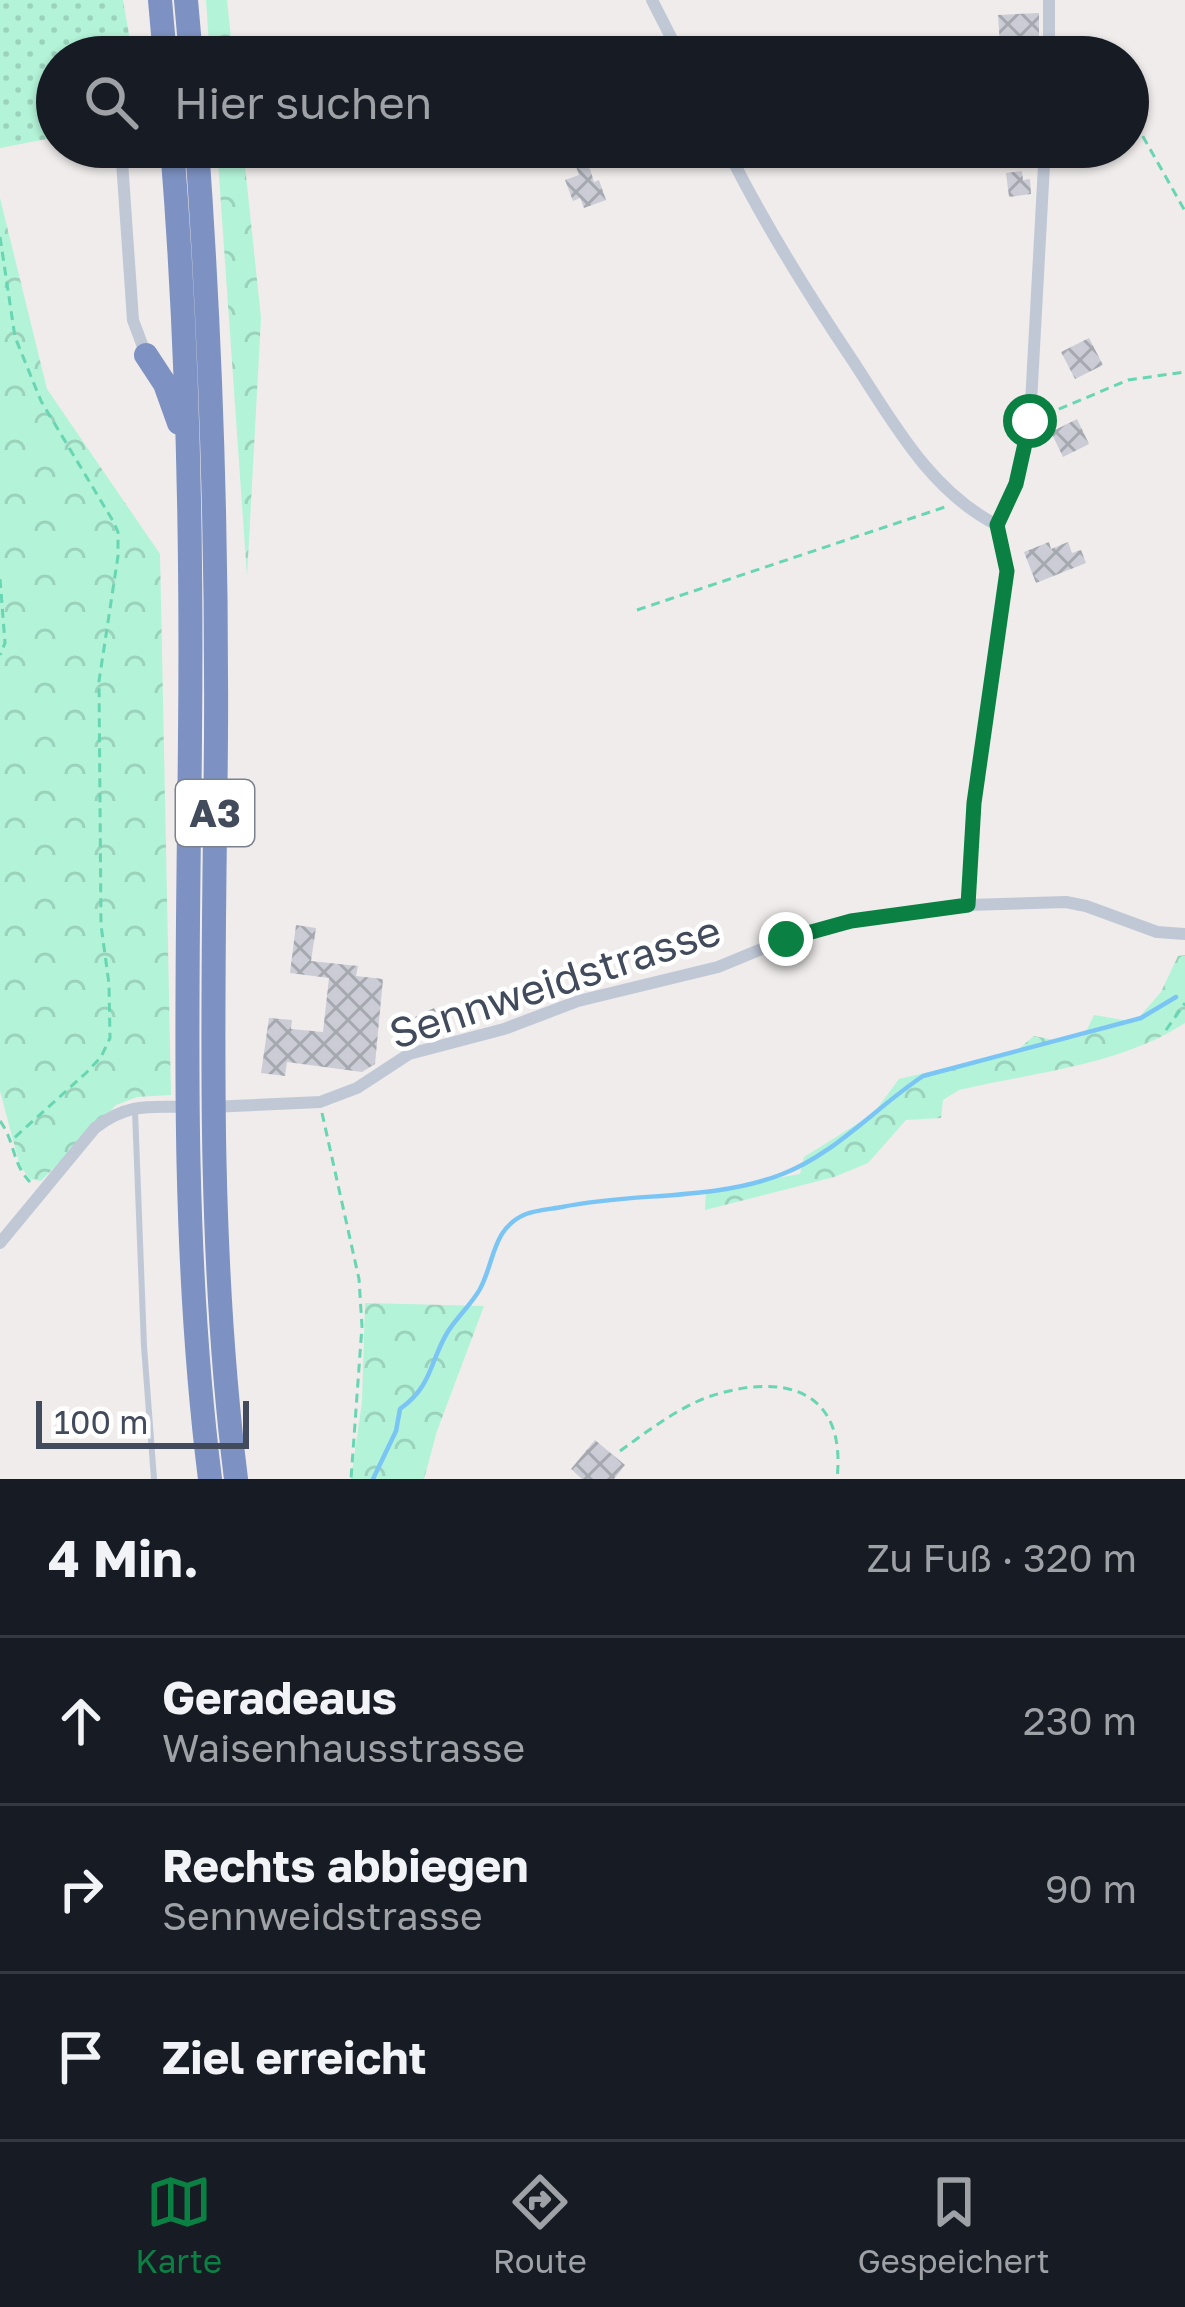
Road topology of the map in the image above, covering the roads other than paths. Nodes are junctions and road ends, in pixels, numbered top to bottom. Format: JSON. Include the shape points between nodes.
{"nodes":[{"id":1,"x":158,"y":0,"type":"edge"},
{"id":2,"x":186,"y":0,"type":"edge"},
{"id":3,"x":652,"y":0,"type":"edge"},
{"id":4,"x":1049,"y":0,"type":"edge"},
{"id":5,"x":155,"y":36,"type":"edge"},
{"id":6,"x":162,"y":36,"type":"edge"},
{"id":7,"x":189,"y":36,"type":"edge"},
{"id":8,"x":670,"y":36,"type":"edge"},
{"id":9,"x":1049,"y":36,"type":"edge"},
{"id":10,"x":123,"y":168,"type":"edge"},
{"id":11,"x":173,"y":168,"type":"edge"},
{"id":12,"x":198,"y":168,"type":"edge"},
{"id":13,"x":741,"y":168,"type":"edge"},
{"id":14,"x":1044,"y":168,"type":"edge"},
{"id":15,"x":146,"y":355,"type":"joint"},
{"id":16,"x":188,"y":450,"type":"junction"},
{"id":17,"x":997,"y":525,"type":"junction"},
{"id":18,"x":968,"y":905,"type":"junction"},
{"id":19,"x":1185,"y":934,"type":"edge"},
{"id":20,"x":142,"y":1108,"type":"junction"},
{"id":21,"x":0,"y":1243,"type":"edge"},
{"id":22,"x":154,"y":1479,"type":"edge"},
{"id":23,"x":210,"y":1479,"type":"edge"},
{"id":24,"x":236,"y":1479,"type":"edge"}],
"edges":[{"from":1,"to":5,"type":"highway"},
{"from":1,"to":6,"type":"highway"},
{"from":2,"to":7,"type":"highway"},
{"from":3,"to":8,"type":"street"},
{"from":4,"to":9,"type":"street"},
{"from":10,"to":15,"type":"street","via":[[133,320]]},
{"from":11,"to":16,"type":"highway","number":"A3"},
{"from":12,"to":24,"type":"highway","number":"A3","via":[[214,476],[215,1206]]},
{"from":13,"to":17,"type":"street","via":[[782,255],[916,457]]},
{"from":14,"to":17,"type":"street","via":[[1030,421]]},
{"from":15,"to":16,"type":"highway"},
{"from":16,"to":23,"type":"highway","number":"A3","via":[[188,1177]]},
{"from":17,"to":18,"type":"street","via":[[1007,571]]},
{"from":18,"to":19,"type":"street","name":"Sennweidstrasse","via":[[1066,902]]},
{"from":18,"to":20,"type":"street","name":"Sennweidstrasse","via":[[811,931],[718,967],[578,1001],[409,1054],[320,1102]]},
{"from":20,"to":21,"type":"street","via":[[122,1109],[95,1128]]},
{"from":20,"to":22,"type":"lane"}]}
